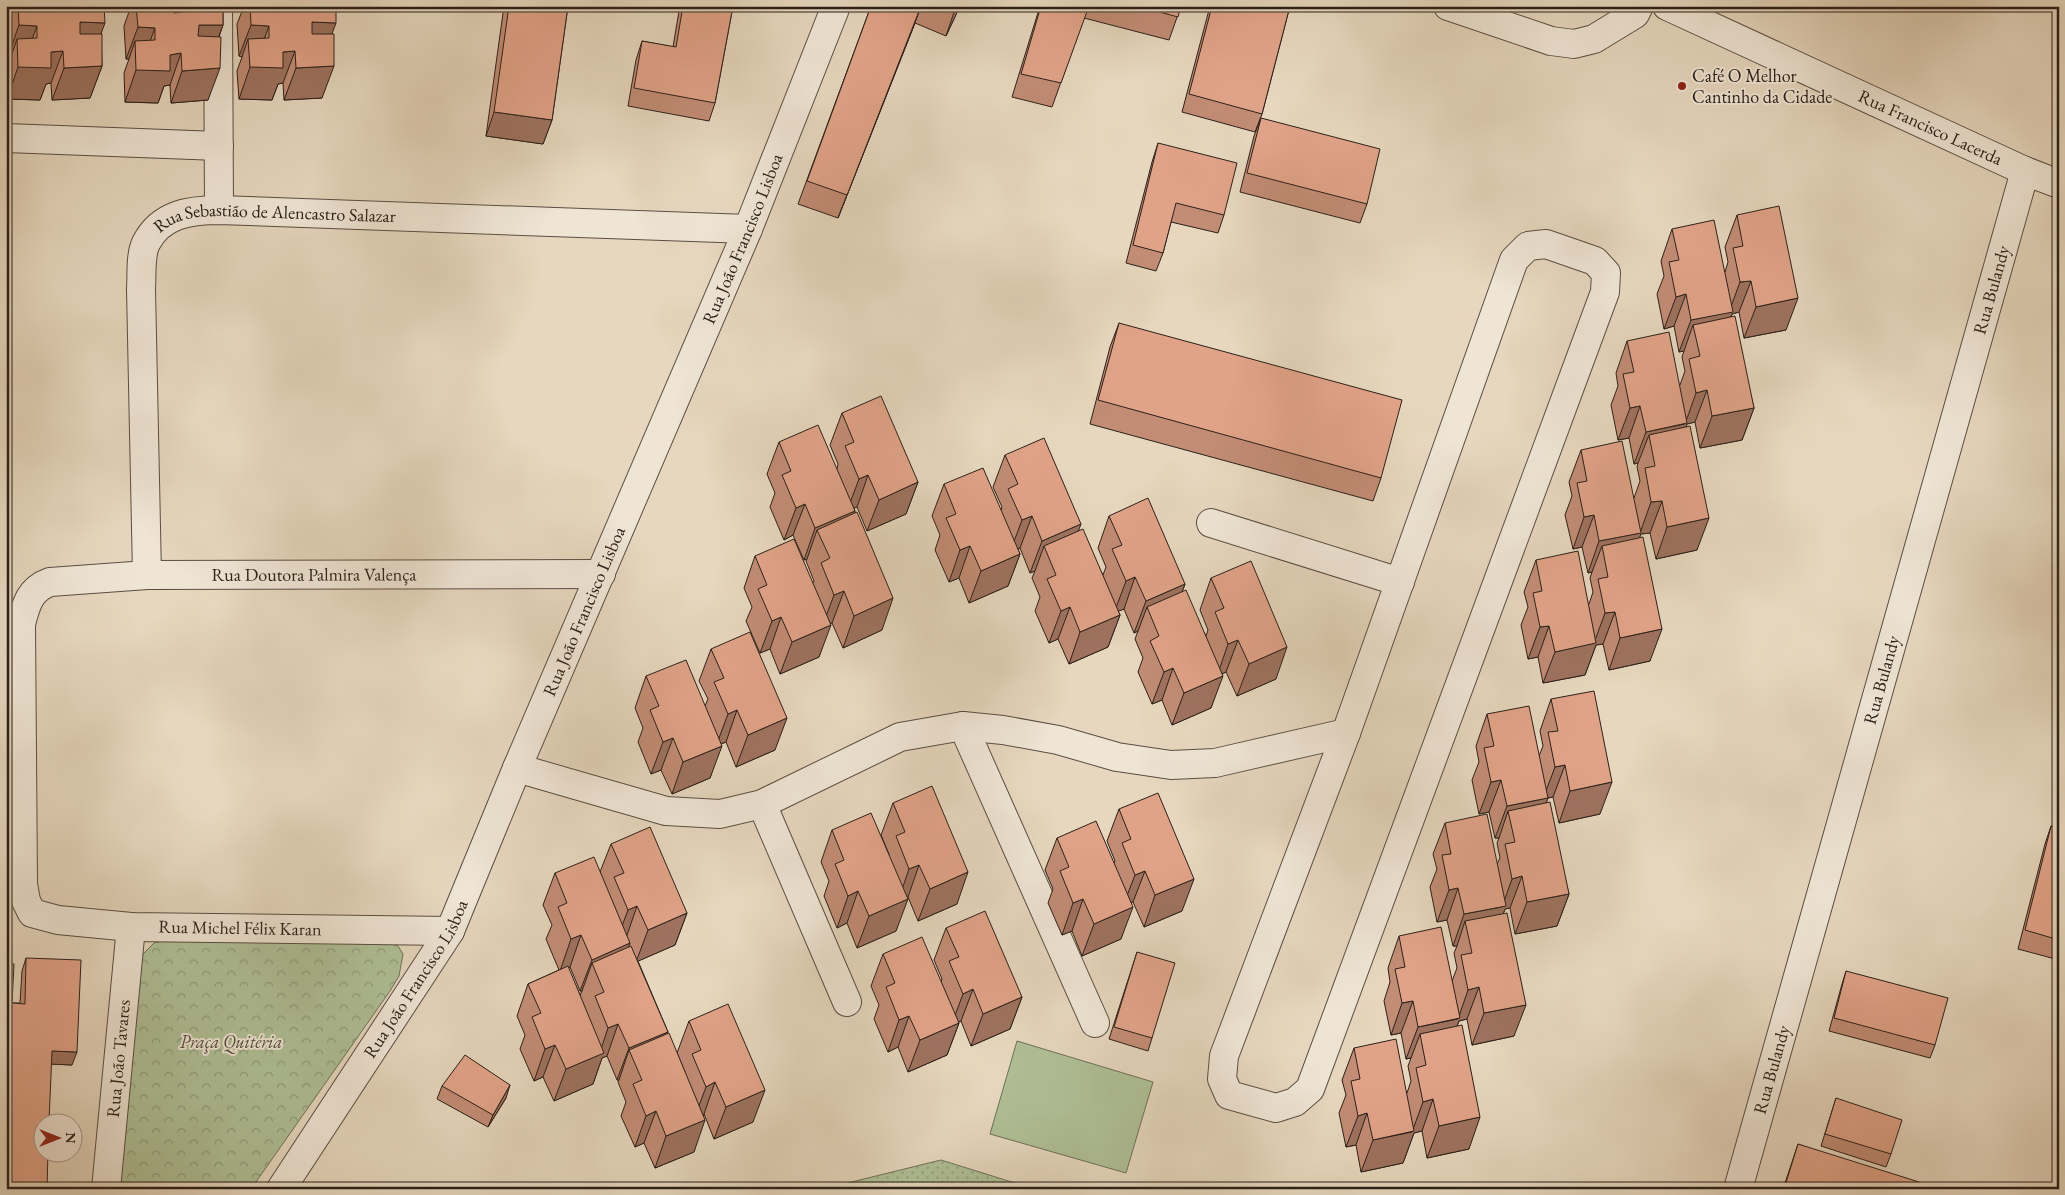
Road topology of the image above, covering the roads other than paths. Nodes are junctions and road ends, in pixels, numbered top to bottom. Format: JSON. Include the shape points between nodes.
{"nodes":[{"id":1,"x":218,"y":6,"type":"edge"},
{"id":2,"x":836,"y":6,"type":"edge"},
{"id":3,"x":1448,"y":6,"type":"edge"},
{"id":4,"x":1639,"y":6,"type":"edge"},
{"id":5,"x":1667,"y":6,"type":"edge"},
{"id":6,"x":6,"y":138,"type":"edge"},
{"id":7,"x":219,"y":146,"type":"junction"},
{"id":8,"x":2025,"y":171,"type":"junction"},
{"id":9,"x":2059,"y":184,"type":"edge"},
{"id":10,"x":219,"y":210,"type":"junction"},
{"id":11,"x":748,"y":229,"type":"junction"},
{"id":12,"x":1211,"y":523,"type":"dead end"},
{"id":13,"x":602,"y":574,"type":"junction"},
{"id":14,"x":148,"y":575,"type":"junction"},
{"id":15,"x":1400,"y":582,"type":"junction"},
{"id":16,"x":963,"y":726,"type":"junction"},
{"id":17,"x":1346,"y":733,"type":"junction"},
{"id":18,"x":517,"y":768,"type":"junction"},
{"id":19,"x":762,"y":804,"type":"junction"},
{"id":20,"x":32,"y":913,"type":"joint"},
{"id":21,"x":131,"y":927,"type":"junction"},
{"id":22,"x":450,"y":931,"type":"junction"},
{"id":23,"x":847,"y":1002,"type":"dead end"},
{"id":24,"x":1095,"y":1023,"type":"dead end"},
{"id":25,"x":106,"y":1189,"type":"edge"},
{"id":26,"x":281,"y":1189,"type":"edge"},
{"id":27,"x":1738,"y":1189,"type":"edge"}],
"edges":[{"from":1,"to":7,"type":"street"},
{"from":2,"to":11,"type":"street","name":"Rua João Francisco Lisboa"},
{"from":3,"to":4,"type":"street","via":[[1551,41],[1574,44],[1594,39],[1635,14]]},
{"from":5,"to":8,"type":"street","name":"Rua Francisco Lacerda"},
{"from":6,"to":7,"type":"street"},
{"from":7,"to":10,"type":"street"},
{"from":8,"to":9,"type":"street","name":"Rua Francisco Lacerda"},
{"from":8,"to":27,"type":"street","name":"Rua Bulandy"},
{"from":10,"to":11,"type":"street","name":"Rua Sebastião de Alencastro Salazar"},
{"from":10,"to":14,"type":"street","name":"Rua Sebastião de Alencastro Salazar","via":[[190,210],[162,223],[146,244],[140,289]]},
{"from":11,"to":13,"type":"street","name":"Rua João Francisco Lisboa"},
{"from":12,"to":15,"type":"street"},
{"from":13,"to":14,"type":"street","name":"Rua Doutora Palmira Valença"},
{"from":13,"to":18,"type":"street","name":"Rua João Francisco Lisboa"},
{"from":14,"to":20,"type":"street","name":"Rua Doutora Palmira Valença","via":[[50,582],[30,594],[20,624],[23,884]]},
{"from":15,"to":17,"type":"street"},
{"from":15,"to":17,"type":"street","via":[[1514,260],[1528,246],[1546,244],[1595,261],[1606,273],[1605,292],[1310,1088],[1296,1102],[1276,1108],[1229,1096],[1222,1079],[1224,1056]]},
{"from":16,"to":17,"type":"street","via":[[1058,740],[1118,757],[1171,766],[1215,763]]},
{"from":16,"to":19,"type":"street","via":[[900,737]]},
{"from":16,"to":24,"type":"street"},
{"from":18,"to":19,"type":"street","via":[[666,811],[720,814]]},
{"from":18,"to":22,"type":"street","name":"Rua João Francisco Lisboa"},
{"from":19,"to":23,"type":"street"},
{"from":20,"to":21,"type":"street","name":"Rua Michel Félix Karan","via":[[58,920]]},
{"from":21,"to":22,"type":"street","name":"Rua Michel Félix Karan"},
{"from":21,"to":25,"type":"street","name":"Rua João Tavares"},
{"from":22,"to":26,"type":"street","name":"Rua João Francisco Lisboa"}]}
